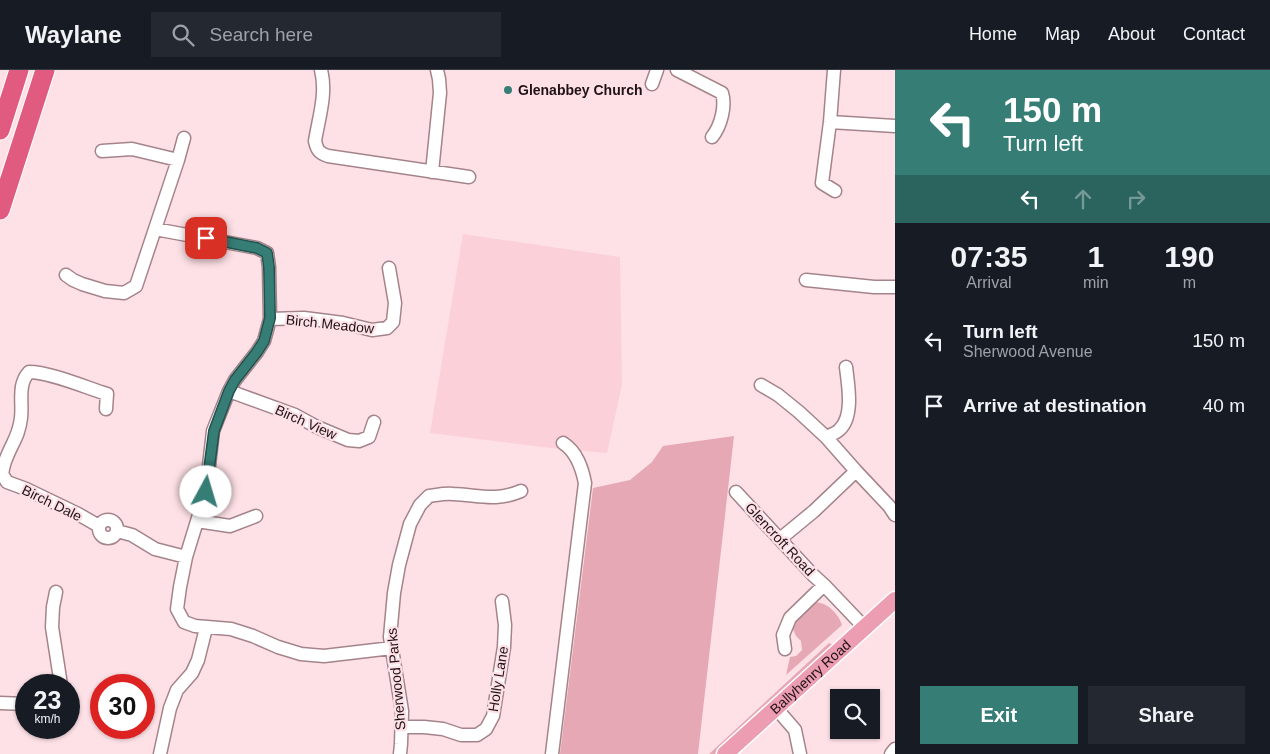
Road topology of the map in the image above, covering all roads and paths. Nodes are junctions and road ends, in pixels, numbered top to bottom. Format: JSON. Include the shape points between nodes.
{"nodes":[{"id":1,"x":19,"y":70,"type":"edge"},
{"id":2,"x":45,"y":70,"type":"edge"},
{"id":3,"x":321,"y":70,"type":"edge"},
{"id":4,"x":437,"y":70,"type":"edge"},
{"id":5,"x":657,"y":70,"type":"edge"},
{"id":6,"x":677,"y":70,"type":"edge"},
{"id":7,"x":834,"y":70,"type":"edge"},
{"id":8,"x":652,"y":84,"type":"dead end"},
{"id":9,"x":830,"y":122,"type":"junction"},
{"id":10,"x":895,"y":126,"type":"edge"},
{"id":11,"x":0,"y":130,"type":"edge"},
{"id":12,"x":712,"y":137,"type":"dead end"},
{"id":13,"x":184,"y":138,"type":"dead end"},
{"id":14,"x":102,"y":151,"type":"dead end"},
{"id":15,"x":178,"y":160,"type":"junction"},
{"id":16,"x":432,"y":172,"type":"junction"},
{"id":17,"x":469,"y":177,"type":"dead end"},
{"id":18,"x":835,"y":191,"type":"dead end"},
{"id":19,"x":0,"y":210,"type":"edge"},
{"id":20,"x":155,"y":229,"type":"junction"},
{"id":21,"x":389,"y":268,"type":"dead end"},
{"id":22,"x":66,"y":275,"type":"dead end"},
{"id":23,"x":806,"y":280,"type":"dead end"},
{"id":24,"x":895,"y":287,"type":"edge"},
{"id":25,"x":270,"y":318,"type":"junction"},
{"id":26,"x":846,"y":367,"type":"dead end"},
{"id":27,"x":761,"y":385,"type":"dead end"},
{"id":28,"x":229,"y":391,"type":"junction"},
{"id":29,"x":106,"y":409,"type":"dead end"},
{"id":30,"x":374,"y":422,"type":"dead end"},
{"id":31,"x":826,"y":437,"type":"junction"},
{"id":32,"x":563,"y":443,"type":"dead end"},
{"id":33,"x":856,"y":472,"type":"junction"},
{"id":34,"x":521,"y":491,"type":"dead end"},
{"id":35,"x":736,"y":492,"type":"dead end"},
{"id":36,"x":895,"y":515,"type":"edge"},
{"id":37,"x":256,"y":516,"type":"dead end"},
{"id":38,"x":197,"y":521,"type":"junction"},
{"id":39,"x":780,"y":539,"type":"junction"},
{"id":40,"x":186,"y":557,"type":"junction"},
{"id":41,"x":824,"y":585,"type":"junction"},
{"id":42,"x":56,"y":592,"type":"dead end"},
{"id":43,"x":895,"y":600,"type":"edge"},
{"id":44,"x":502,"y":601,"type":"dead end"},
{"id":45,"x":206,"y":628,"type":"junction"},
{"id":46,"x":865,"y":628,"type":"junction"},
{"id":47,"x":392,"y":648,"type":"junction"},
{"id":48,"x":784,"y":649,"type":"dead end"},
{"id":49,"x":59,"y":674,"type":"edge"},
{"id":50,"x":0,"y":703,"type":"edge"},
{"id":51,"x":15,"y":704,"type":"edge"},
{"id":52,"x":776,"y":708,"type":"junction"},
{"id":53,"x":401,"y":727,"type":"junction"},
{"id":54,"x":895,"y":748,"type":"edge"},
{"id":55,"x":160,"y":754,"type":"edge"},
{"id":56,"x":400,"y":754,"type":"edge"},
{"id":57,"x":552,"y":754,"type":"edge"},
{"id":58,"x":725,"y":754,"type":"edge"},
{"id":59,"x":800,"y":754,"type":"edge"},
{"id":60,"x":891,"y":754,"type":"edge"}],
"edges":[{"from":1,"to":11,"type":"highway"},
{"from":2,"to":19,"type":"highway"},
{"from":3,"to":16,"type":"street","via":[[324,92],[315,140],[320,153]]},
{"from":4,"to":16,"type":"street","via":[[440,94]]},
{"from":5,"to":8,"type":"street"},
{"from":6,"to":12,"type":"street","via":[[722,93],[724,100],[719,129]]},
{"from":7,"to":9,"type":"street"},
{"from":9,"to":10,"type":"street"},
{"from":9,"to":18,"type":"street","via":[[822,184]]},
{"from":13,"to":15,"type":"street"},
{"from":14,"to":15,"type":"street","via":[[132,149]]},
{"from":15,"to":20,"type":"street"},
{"from":16,"to":17,"type":"street"},
{"from":20,"to":22,"type":"street","via":[[136,286],[124,293],[82,284]]},
{"from":20,"to":25,"type":"street","via":[[257,248],[267,253]]},
{"from":21,"to":25,"type":"street","name":"Birch Meadow","via":[[395,303],[393,322],[387,328],[372,330],[304,318]]},
{"from":23,"to":24,"type":"street"},
{"from":25,"to":28,"type":"street","via":[[264,341]]},
{"from":26,"to":31,"type":"street","via":[[847,420],[840,430]]},
{"from":27,"to":31,"type":"street","via":[[778,394]]},
{"from":28,"to":30,"type":"street","name":"Birch View","via":[[348,440],[359,441],[369,437]]},
{"from":28,"to":38,"type":"street","via":[[214,431],[206,492]]},
{"from":29,"to":40,"type":"street","name":"Birch Dale","via":[[107,394],[29,372],[21,391],[18,435],[5,460],[2,474],[7,482],[99,526],[104,537],[115,535],[117,531],[132,535],[155,549]]},
{"from":31,"to":33,"type":"street"},
{"from":32,"to":57,"type":"street","via":[[570,447],[582,467],[585,483]]},
{"from":33,"to":36,"type":"street"},
{"from":33,"to":39,"type":"street"},
{"from":34,"to":47,"type":"street","name":"Sherwood Parks","via":[[491,498],[451,494],[429,496],[420,505],[410,524],[399,564],[390,637]]},
{"from":35,"to":39,"type":"street","name":"Glencroft Road"},
{"from":37,"to":38,"type":"street","via":[[230,526]]},
{"from":38,"to":40,"type":"street"},
{"from":39,"to":41,"type":"street","name":"Glencroft Road"},
{"from":40,"to":45,"type":"street","via":[[178,609],[184,622]]},
{"from":41,"to":46,"type":"street","name":"Glencroft Road"},
{"from":41,"to":48,"type":"street","name":"Glencroft Road","via":[[790,618],[783,635]]},
{"from":42,"to":49,"type":"street","via":[[52,627]]},
{"from":43,"to":46,"type":"main road","name":"Ballyhenry Road"},
{"from":44,"to":53,"type":"street","name":"Holly Lane","via":[[504,647],[493,716],[486,729],[477,735],[461,735],[424,726]]},
{"from":45,"to":47,"type":"street","via":[[231,629],[301,654],[324,656]]},
{"from":45,"to":55,"type":"street","via":[[198,660],[192,673],[177,690],[170,708]]},
{"from":46,"to":52,"type":"main road","name":"Ballyhenry Road"},
{"from":47,"to":53,"type":"street","name":"Sherwood Parks","via":[[402,711]]},
{"from":50,"to":51,"type":"street"},
{"from":52,"to":58,"type":"main road","name":"Ballyhenry Road"},
{"from":52,"to":59,"type":"street","via":[[795,730]]},
{"from":53,"to":56,"type":"street","name":"Sherwood Parks"},
{"from":54,"to":60,"type":"street"}]}
